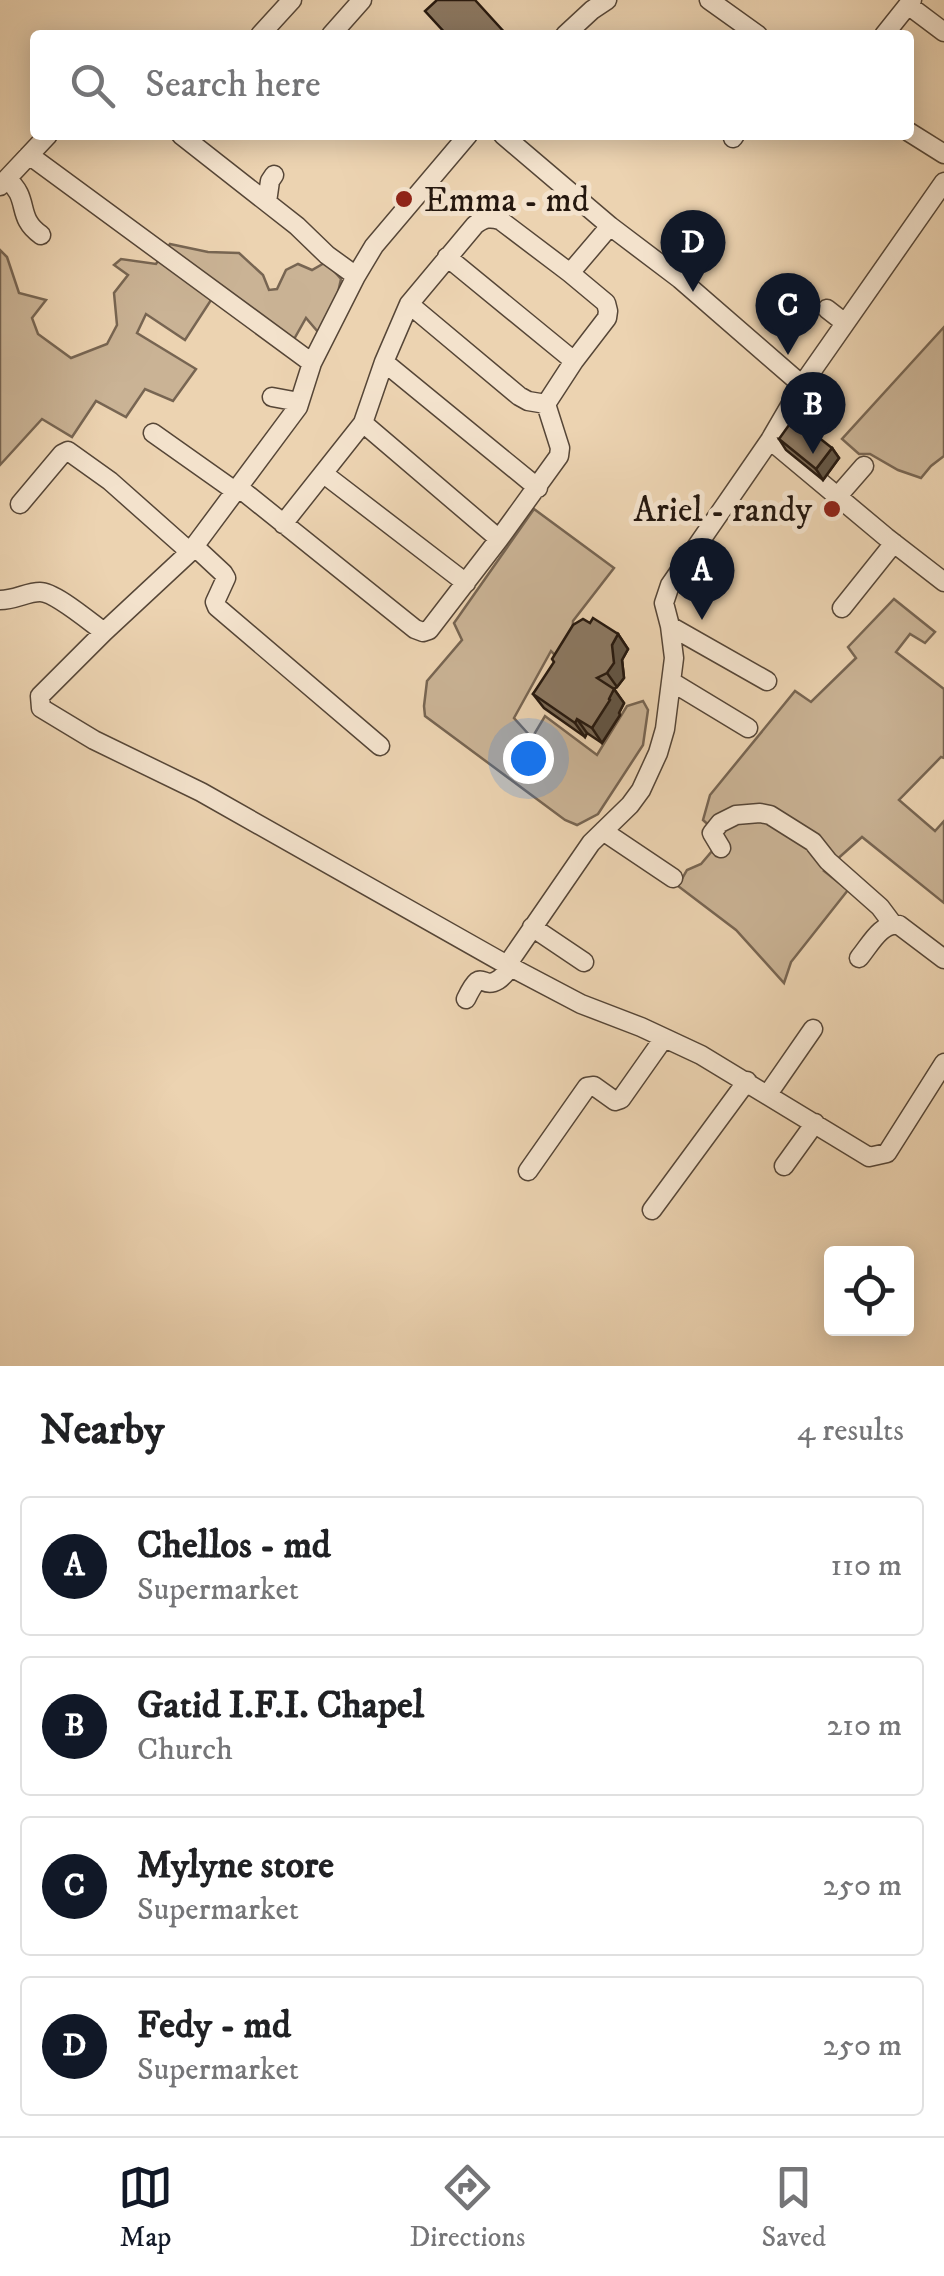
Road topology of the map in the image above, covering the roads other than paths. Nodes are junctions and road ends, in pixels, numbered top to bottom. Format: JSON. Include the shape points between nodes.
{"nodes":[{"id":1,"x":292,"y":0,"type":"edge"},
{"id":2,"x":362,"y":0,"type":"edge"},
{"id":3,"x":709,"y":0,"type":"edge"},
{"id":4,"x":910,"y":2,"type":"edge"},
{"id":5,"x":594,"y":3,"type":"edge"},
{"id":6,"x":265,"y":30,"type":"edge"},
{"id":7,"x":335,"y":30,"type":"edge"},
{"id":8,"x":570,"y":30,"type":"edge"},
{"id":9,"x":751,"y":30,"type":"edge"},
{"id":10,"x":888,"y":30,"type":"edge"},
{"id":11,"x":944,"y":32,"type":"edge"},
{"id":12,"x":914,"y":135,"type":"edge"},
{"id":13,"x":43,"y":140,"type":"edge"},
{"id":14,"x":187,"y":140,"type":"edge"},
{"id":15,"x":464,"y":140,"type":"edge"},
{"id":16,"x":509,"y":140,"type":"edge"},
{"id":17,"x":944,"y":154,"type":"edge"},
{"id":18,"x":29,"y":155,"type":"junction"},
{"id":19,"x":274,"y":175,"type":"dead end"},
{"id":20,"x":4,"y":182,"type":"edge"},
{"id":21,"x":944,"y":182,"type":"edge"},
{"id":22,"x":267,"y":202,"type":"junction"},
{"id":23,"x":610,"y":226,"type":"junction"},
{"id":24,"x":41,"y":235,"type":"dead end"},
{"id":25,"x":447,"y":257,"type":"junction"},
{"id":26,"x":570,"y":273,"type":"junction"},
{"id":27,"x":356,"y":276,"type":"junction"},
{"id":28,"x":409,"y":304,"type":"junction"},
{"id":29,"x":827,"y":308,"type":"dead end"},
{"id":30,"x":846,"y":323,"type":"junction"},
{"id":31,"x":574,"y":360,"type":"junction"},
{"id":32,"x":312,"y":362,"type":"junction"},
{"id":33,"x":384,"y":362,"type":"junction"},
{"id":34,"x":802,"y":385,"type":"junction"},
{"id":35,"x":272,"y":397,"type":"dead end"},
{"id":36,"x":300,"y":402,"type":"junction"},
{"id":37,"x":546,"y":404,"type":"junction"},
{"id":38,"x":363,"y":423,"type":"junction"},
{"id":39,"x":153,"y":433,"type":"dead end"},
{"id":40,"x":770,"y":440,"type":"junction"},
{"id":41,"x":864,"y":466,"type":"dead end"},
{"id":42,"x":324,"y":474,"type":"junction"},
{"id":43,"x":538,"y":488,"type":"junction"},
{"id":44,"x":237,"y":489,"type":"junction"},
{"id":45,"x":837,"y":497,"type":"junction"},
{"id":46,"x":20,"y":504,"type":"dead end"},
{"id":47,"x":284,"y":524,"type":"junction"},
{"id":48,"x":499,"y":540,"type":"junction"},
{"id":49,"x":894,"y":543,"type":"junction"},
{"id":50,"x":192,"y":549,"type":"junction"},
{"id":51,"x":944,"y":582,"type":"edge"},
{"id":52,"x":466,"y":583,"type":"junction"},
{"id":53,"x":0,"y":600,"type":"edge"},
{"id":54,"x":842,"y":608,"type":"dead end"},
{"id":55,"x":670,"y":626,"type":"junction"},
{"id":56,"x":104,"y":632,"type":"junction"},
{"id":57,"x":766,"y":681,"type":"dead end"},
{"id":58,"x":672,"y":682,"type":"junction"},
{"id":59,"x":748,"y":728,"type":"dead end"},
{"id":60,"x":380,"y":746,"type":"dead end"},
{"id":61,"x":604,"y":831,"type":"junction"},
{"id":62,"x":721,"y":848,"type":"dead end"},
{"id":63,"x":673,"y":878,"type":"dead end"},
{"id":64,"x":892,"y":923,"type":"junction"},
{"id":65,"x":532,"y":927,"type":"junction"},
{"id":66,"x":859,"y":958,"type":"dead end"},
{"id":67,"x":944,"y":959,"type":"edge"},
{"id":68,"x":584,"y":962,"type":"dead end"},
{"id":69,"x":509,"y":966,"type":"junction"},
{"id":70,"x":466,"y":999,"type":"dead end"},
{"id":71,"x":813,"y":1029,"type":"dead end"},
{"id":72,"x":664,"y":1038,"type":"junction"},
{"id":73,"x":944,"y":1063,"type":"edge"},
{"id":74,"x":746,"y":1081,"type":"junction"},
{"id":75,"x":768,"y":1094,"type":"junction"},
{"id":76,"x":815,"y":1123,"type":"junction"},
{"id":77,"x":784,"y":1166,"type":"dead end"},
{"id":78,"x":528,"y":1171,"type":"dead end"},
{"id":79,"x":652,"y":1210,"type":"dead end"}],
"edges":[{"from":1,"to":6,"type":"street"},
{"from":2,"to":7,"type":"street"},
{"from":3,"to":9,"type":"street"},
{"from":4,"to":10,"type":"street"},
{"from":4,"to":11,"type":"street"},
{"from":5,"to":8,"type":"street"},
{"from":12,"to":17,"type":"street"},
{"from":13,"to":18,"type":"street"},
{"from":14,"to":22,"type":"street"},
{"from":15,"to":27,"type":"street"},
{"from":16,"to":23,"type":"street"},
{"from":18,"to":20,"type":"street"},
{"from":18,"to":32,"type":"street"},
{"from":19,"to":22,"type":"street"},
{"from":20,"to":24,"type":"street","via":[[21,194],[28,225]]},
{"from":21,"to":30,"type":"street"},
{"from":22,"to":27,"type":"street"},
{"from":23,"to":26,"type":"street"},
{"from":23,"to":34,"type":"street"},
{"from":25,"to":26,"type":"street","via":[[474,225],[490,218]]},
{"from":25,"to":28,"type":"street"},
{"from":25,"to":31,"type":"street"},
{"from":26,"to":31,"type":"street","via":[[608,311]]},
{"from":27,"to":32,"type":"street"},
{"from":28,"to":33,"type":"street"},
{"from":28,"to":37,"type":"street","via":[[519,396]]},
{"from":29,"to":30,"type":"street"},
{"from":30,"to":34,"type":"street"},
{"from":31,"to":37,"type":"street"},
{"from":32,"to":36,"type":"street"},
{"from":33,"to":38,"type":"street"},
{"from":33,"to":43,"type":"street"},
{"from":34,"to":40,"type":"street"},
{"from":35,"to":36,"type":"street"},
{"from":36,"to":44,"type":"street"},
{"from":37,"to":43,"type":"street","via":[[560,448]]},
{"from":38,"to":42,"type":"street"},
{"from":38,"to":48,"type":"street"},
{"from":39,"to":44,"type":"street"},
{"from":40,"to":45,"type":"street"},
{"from":40,"to":55,"type":"street","via":[[670,585],[664,603]]},
{"from":41,"to":45,"type":"street"},
{"from":42,"to":47,"type":"street"},
{"from":42,"to":52,"type":"street"},
{"from":43,"to":48,"type":"street"},
{"from":44,"to":47,"type":"street"},
{"from":44,"to":50,"type":"street"},
{"from":45,"to":49,"type":"street"},
{"from":46,"to":50,"type":"street","via":[[68,452]]},
{"from":47,"to":52,"type":"street","via":[[415,630],[429,630]]},
{"from":48,"to":52,"type":"street"},
{"from":49,"to":51,"type":"street"},
{"from":49,"to":54,"type":"street"},
{"from":50,"to":56,"type":"street"},
{"from":50,"to":60,"type":"street","via":[[226,578],[217,606]]},
{"from":53,"to":56,"type":"street","via":[[48,593]]},
{"from":55,"to":57,"type":"street"},
{"from":55,"to":58,"type":"street"},
{"from":56,"to":69,"type":"street","via":[[40,696],[42,708]]},
{"from":58,"to":59,"type":"street"},
{"from":58,"to":61,"type":"street","via":[[658,753],[630,805]]},
{"from":61,"to":63,"type":"street"},
{"from":61,"to":65,"type":"street"},
{"from":62,"to":64,"type":"street","via":[[712,833],[720,823],[770,815],[813,842]]},
{"from":64,"to":66,"type":"street"},
{"from":64,"to":67,"type":"street"},
{"from":65,"to":68,"type":"street"},
{"from":65,"to":69,"type":"street"},
{"from":69,"to":70,"type":"street","via":[[497,982],[474,981]]},
{"from":69,"to":72,"type":"street"},
{"from":71,"to":75,"type":"street"},
{"from":72,"to":74,"type":"street"},
{"from":72,"to":78,"type":"street","via":[[621,1099],[587,1087]]},
{"from":73,"to":76,"type":"street","via":[[879,1156],[869,1157]]},
{"from":74,"to":75,"type":"street"},
{"from":74,"to":79,"type":"street"},
{"from":75,"to":76,"type":"street"},
{"from":76,"to":77,"type":"street"}]}
